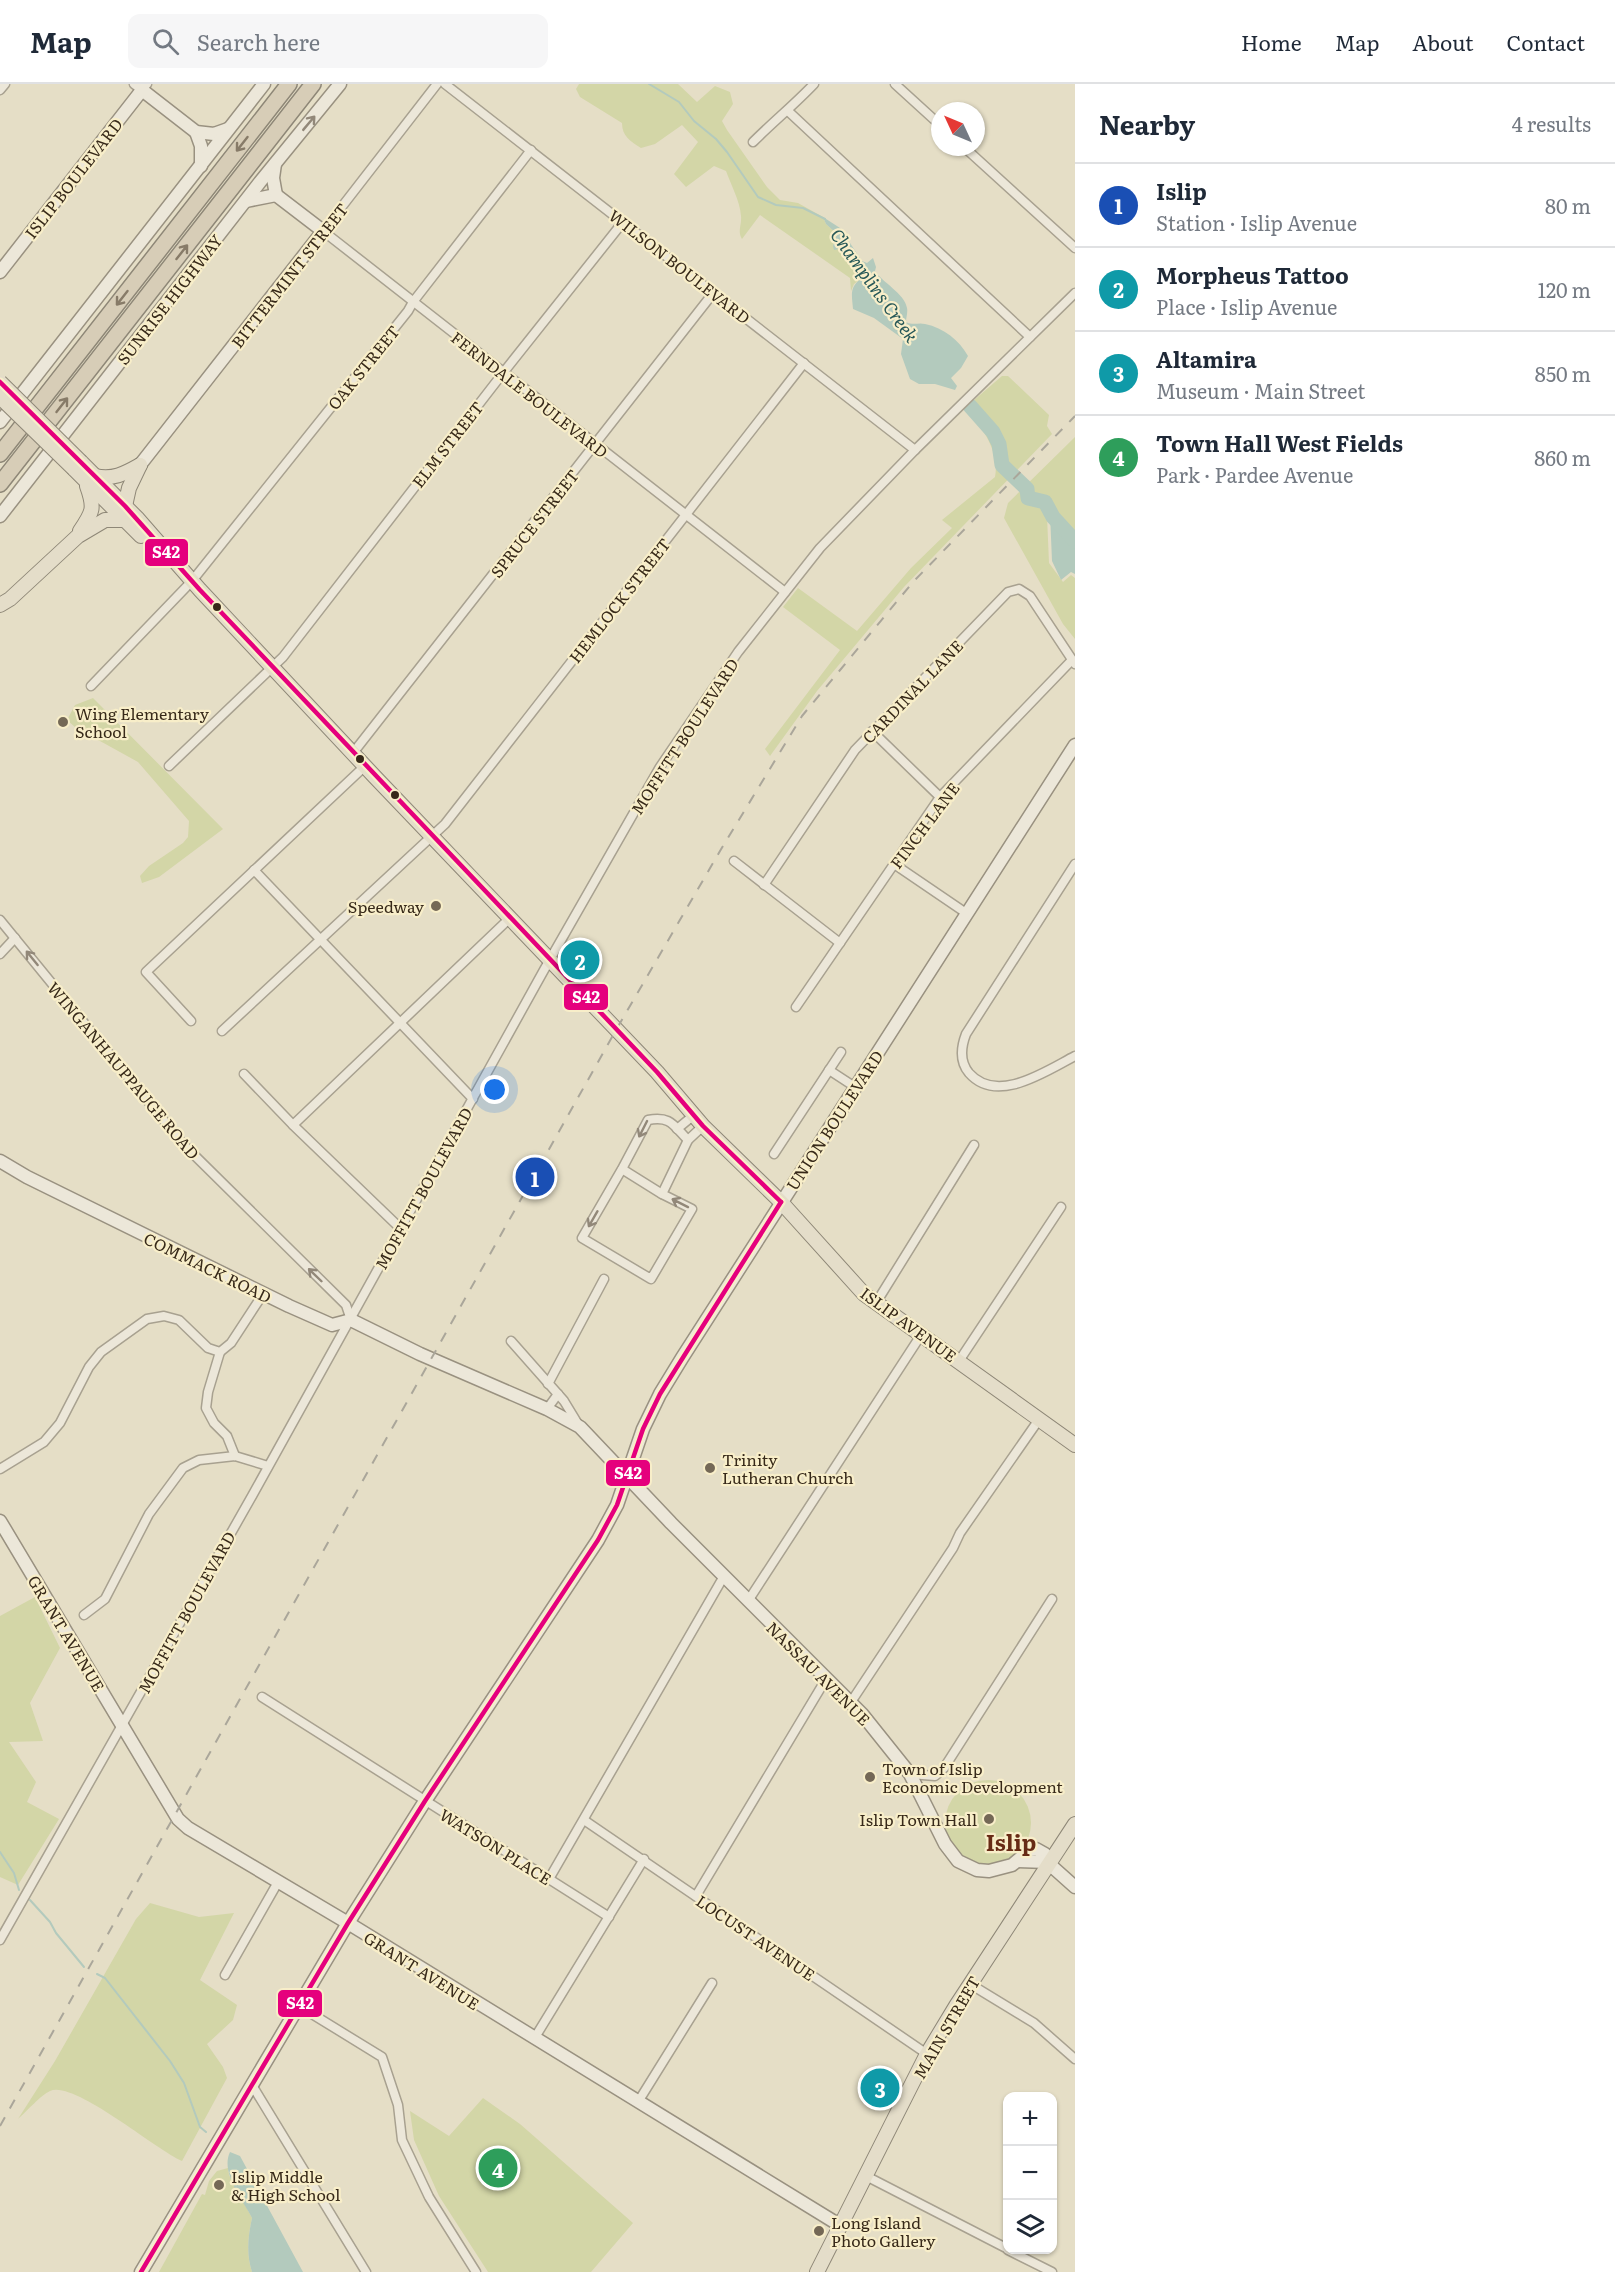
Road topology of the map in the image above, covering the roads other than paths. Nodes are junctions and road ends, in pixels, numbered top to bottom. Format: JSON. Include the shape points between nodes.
{"nodes":[{"id":1,"x":4,"y":84,"type":"edge"},
{"id":2,"x":264,"y":84,"type":"edge"},
{"id":3,"x":289,"y":84,"type":"edge"},
{"id":4,"x":313,"y":84,"type":"edge"},
{"id":5,"x":340,"y":84,"type":"edge"},
{"id":6,"x":437,"y":84,"type":"edge"},
{"id":7,"x":445,"y":84,"type":"edge"},
{"id":8,"x":814,"y":84,"type":"edge"},
{"id":9,"x":895,"y":84,"type":"edge"},
{"id":10,"x":141,"y":86,"type":"edge"},
{"id":11,"x":0,"y":90,"type":"edge"},
{"id":12,"x":788,"y":111,"type":"junction"},
{"id":13,"x":931,"y":117,"type":"edge"},
{"id":14,"x":231,"y":126,"type":"junction"},
{"id":15,"x":196,"y":132,"type":"junction"},
{"id":16,"x":753,"y":142,"type":"dead end"},
{"id":17,"x":531,"y":150,"type":"junction"},
{"id":18,"x":974,"y":156,"type":"edge"},
{"id":19,"x":276,"y":163,"type":"junction"},
{"id":20,"x":201,"y":166,"type":"junction"},
{"id":21,"x":276,"y":195,"type":"junction"},
{"id":22,"x":246,"y":201,"type":"junction"},
{"id":23,"x":623,"y":222,"type":"junction"},
{"id":24,"x":323,"y":231,"type":"junction"},
{"id":25,"x":1075,"y":248,"type":"edge"},
{"id":26,"x":0,"y":272,"type":"edge"},
{"id":27,"x":714,"y":292,"type":"junction"},
{"id":28,"x":1075,"y":293,"type":"edge"},
{"id":29,"x":413,"y":302,"type":"junction"},
{"id":30,"x":1029,"y":337,"type":"junction"},
{"id":31,"x":804,"y":363,"type":"junction"},
{"id":32,"x":503,"y":373,"type":"junction"},
{"id":33,"x":0,"y":382,"type":"edge"},
{"id":34,"x":0,"y":397,"type":"edge"},
{"id":35,"x":0,"y":422,"type":"edge"},
{"id":36,"x":595,"y":444,"type":"junction"},
{"id":37,"x":915,"y":450,"type":"junction"},
{"id":38,"x":0,"y":454,"type":"edge"},
{"id":39,"x":140,"y":465,"type":"junction"},
{"id":40,"x":77,"y":466,"type":"junction"},
{"id":41,"x":90,"y":478,"type":"junction"},
{"id":42,"x":0,"y":484,"type":"edge"},
{"id":43,"x":125,"y":513,"type":"junction"},
{"id":44,"x":685,"y":515,"type":"junction"},
{"id":45,"x":0,"y":516,"type":"edge"},
{"id":46,"x":78,"y":536,"type":"junction"},
{"id":47,"x":192,"y":581,"type":"junction"},
{"id":48,"x":785,"y":592,"type":"junction"},
{"id":49,"x":0,"y":606,"type":"edge"},
{"id":50,"x":1074,"y":662,"type":"edge"},
{"id":51,"x":272,"y":667,"type":"junction"},
{"id":52,"x":91,"y":686,"type":"dead end"},
{"id":53,"x":872,"y":731,"type":"junction"},
{"id":54,"x":1075,"y":744,"type":"edge"},
{"id":55,"x":353,"y":753,"type":"junction"},
{"id":56,"x":169,"y":766,"type":"dead end"},
{"id":57,"x":365,"y":766,"type":"junction"},
{"id":58,"x":940,"y":797,"type":"junction"},
{"id":59,"x":432,"y":836,"type":"junction"},
{"id":60,"x":734,"y":861,"type":"dead end"},
{"id":61,"x":894,"y":864,"type":"junction"},
{"id":62,"x":1075,"y":864,"type":"edge"},
{"id":63,"x":254,"y":870,"type":"junction"},
{"id":64,"x":764,"y":885,"type":"junction"},
{"id":65,"x":966,"y":913,"type":"junction"},
{"id":66,"x":510,"y":918,"type":"junction"},
{"id":67,"x":0,"y":920,"type":"edge"},
{"id":68,"x":15,"y":938,"type":"junction"},
{"id":69,"x":320,"y":941,"type":"junction"},
{"id":70,"x":840,"y":943,"type":"junction"},
{"id":71,"x":0,"y":954,"type":"edge"},
{"id":72,"x":550,"y":960,"type":"junction"},
{"id":73,"x":796,"y":1007,"type":"dead end"},
{"id":74,"x":191,"y":1021,"type":"dead end"},
{"id":75,"x":399,"y":1024,"type":"junction"},
{"id":76,"x":222,"y":1031,"type":"dead end"},
{"id":77,"x":841,"y":1052,"type":"dead end"},
{"id":78,"x":1075,"y":1056,"type":"edge"},
{"id":79,"x":829,"y":1070,"type":"junction"},
{"id":80,"x":244,"y":1074,"type":"dead end"},
{"id":81,"x":855,"y":1087,"type":"junction"},
{"id":82,"x":473,"y":1099,"type":"junction"},
{"id":83,"x":698,"y":1120,"type":"junction"},
{"id":84,"x":293,"y":1125,"type":"junction"},
{"id":85,"x":677,"y":1129,"type":"junction"},
{"id":86,"x":688,"y":1140,"type":"junction"},
{"id":87,"x":974,"y":1144,"type":"dead end"},
{"id":88,"x":774,"y":1154,"type":"dead end"},
{"id":89,"x":0,"y":1161,"type":"edge"},
{"id":90,"x":622,"y":1169,"type":"junction"},
{"id":91,"x":662,"y":1194,"type":"junction"},
{"id":92,"x":781,"y":1202,"type":"junction"},
{"id":93,"x":1061,"y":1207,"type":"dead end"},
{"id":94,"x":400,"y":1228,"type":"junction"},
{"id":95,"x":604,"y":1279,"type":"dead end"},
{"id":96,"x":263,"y":1294,"type":"junction"},
{"id":97,"x":876,"y":1304,"type":"junction"},
{"id":98,"x":351,"y":1320,"type":"junction"},
{"id":99,"x":921,"y":1335,"type":"junction"},
{"id":100,"x":510,"y":1341,"type":"dead end"},
{"id":101,"x":220,"y":1352,"type":"junction"},
{"id":102,"x":420,"y":1354,"type":"joint"},
{"id":103,"x":959,"y":1361,"type":"junction"},
{"id":104,"x":548,"y":1384,"type":"junction"},
{"id":105,"x":558,"y":1394,"type":"junction"},
{"id":106,"x":547,"y":1409,"type":"junction"},
{"id":107,"x":1040,"y":1419,"type":"junction"},
{"id":108,"x":580,"y":1427,"type":"junction"},
{"id":109,"x":1075,"y":1445,"type":"edge"},
{"id":110,"x":235,"y":1456,"type":"junction"},
{"id":111,"x":268,"y":1466,"type":"junction"},
{"id":112,"x":0,"y":1468,"type":"edge"},
{"id":113,"x":627,"y":1477,"type":"junction"},
{"id":114,"x":0,"y":1521,"type":"edge"},
{"id":115,"x":724,"y":1576,"type":"junction"},
{"id":116,"x":1052,"y":1599,"type":"dead end"},
{"id":117,"x":748,"y":1601,"type":"junction"},
{"id":118,"x":84,"y":1616,"type":"dead end"},
{"id":119,"x":826,"y":1679,"type":"junction"},
{"id":120,"x":262,"y":1697,"type":"dead end"},
{"id":121,"x":851,"y":1702,"type":"junction"},
{"id":122,"x":122,"y":1725,"type":"junction"},
{"id":123,"x":910,"y":1774,"type":"junction"},
{"id":124,"x":425,"y":1802,"type":"junction"},
{"id":125,"x":584,"y":1820,"type":"junction"},
{"id":126,"x":1075,"y":1824,"type":"edge"},
{"id":127,"x":644,"y":1859,"type":"junction"},
{"id":128,"x":1048,"y":1863,"type":"junction"},
{"id":129,"x":549,"y":1879,"type":"junction"},
{"id":130,"x":278,"y":1882,"type":"junction"},
{"id":131,"x":1075,"y":1887,"type":"edge"},
{"id":132,"x":696,"y":1896,"type":"junction"},
{"id":133,"x":609,"y":1917,"type":"junction"},
{"id":134,"x":348,"y":1923,"type":"junction"},
{"id":135,"x":0,"y":1940,"type":"edge"},
{"id":136,"x":225,"y":1975,"type":"dead end"},
{"id":137,"x":712,"y":1983,"type":"dead end"},
{"id":138,"x":970,"y":1984,"type":"junction"},
{"id":139,"x":299,"y":2006,"type":"junction"},
{"id":140,"x":534,"y":2039,"type":"junction"},
{"id":141,"x":927,"y":2054,"type":"junction"},
{"id":142,"x":1075,"y":2059,"type":"edge"},
{"id":143,"x":252,"y":2085,"type":"junction"},
{"id":144,"x":638,"y":2102,"type":"junction"},
{"id":145,"x":866,"y":2176,"type":"junction"},
{"id":146,"x":841,"y":2226,"type":"junction"},
{"id":147,"x":1003,"y":2246,"type":"edge"},
{"id":148,"x":1018,"y":2254,"type":"edge"},
{"id":149,"x":822,"y":2270,"type":"edge"},
{"id":150,"x":141,"y":2272,"type":"edge"},
{"id":151,"x":366,"y":2272,"type":"edge"},
{"id":152,"x":476,"y":2272,"type":"edge"},
{"id":153,"x":1052,"y":2272,"type":"edge"}],
"edges":[{"from":1,"to":11,"type":"street"},
{"from":2,"to":14,"type":"street"},
{"from":3,"to":38,"type":"highway","one_way":true},
{"from":42,"to":4,"type":"highway","name":"SUNRISE HIGHWAY","one_way":true},
{"from":19,"to":5,"type":"street","name":"SUNRISE HIGHWAY","one_way":true},
{"from":6,"to":24,"type":"street","name":"BITTERMINT STREET"},
{"from":7,"to":17,"type":"street","name":"WILSON BOULEVARD"},
{"from":8,"to":12,"type":"street"},
{"from":9,"to":13,"type":"street"},
{"from":10,"to":15,"type":"street"},
{"from":10,"to":26,"type":"street","name":"ISLIP BOULEVARD"},
{"from":12,"to":16,"type":"street"},
{"from":12,"to":30,"type":"street"},
{"from":14,"to":15,"type":"street","via":[[214,134]]},
{"from":14,"to":20,"type":"street"},
{"from":15,"to":20,"type":"street","via":[[202,149]]},
{"from":17,"to":23,"type":"street","name":"WILSON BOULEVARD"},
{"from":17,"to":29,"type":"street","name":"OAK STREET"},
{"from":18,"to":25,"type":"street"},
{"from":19,"to":21,"type":"street"},
{"from":19,"to":22,"type":"street","name":"SUNRISE HIGHWAY"},
{"from":20,"to":35,"type":"street"},
{"from":21,"to":22,"type":"street"},
{"from":21,"to":24,"type":"street","name":"FERNDALE BOULEVARD"},
{"from":22,"to":45,"type":"street","name":"SUNRISE HIGHWAY"},
{"from":23,"to":27,"type":"street","name":"WILSON BOULEVARD"},
{"from":23,"to":32,"type":"street","name":"ELM STREET"},
{"from":24,"to":29,"type":"street","name":"FERNDALE BOULEVARD"},
{"from":24,"to":39,"type":"street","name":"BITTERMINT STREET"},
{"from":27,"to":31,"type":"street","name":"WILSON BOULEVARD"},
{"from":27,"to":36,"type":"street","name":"SPRUCE STREET"},
{"from":28,"to":30,"type":"street","name":"MOFFITT BOULEVARD"},
{"from":29,"to":32,"type":"street","name":"FERNDALE BOULEVARD"},
{"from":29,"to":47,"type":"street","name":"OAK STREET"},
{"from":30,"to":37,"type":"street","name":"MOFFITT BOULEVARD"},
{"from":31,"to":37,"type":"street","name":"WILSON BOULEVARD"},
{"from":31,"to":44,"type":"street","name":"HEMLOCK STREET"},
{"from":32,"to":36,"type":"street","name":"FERNDALE BOULEVARD"},
{"from":32,"to":51,"type":"street","name":"ELM STREET"},
{"from":33,"to":40,"type":"main road","name":"ISLIP AVENUE","bridge":true},
{"from":34,"to":40,"type":"main road","name":"ISLIP AVENUE","bridge":true},
{"from":36,"to":44,"type":"street","name":"FERNDALE BOULEVARD"},
{"from":36,"to":55,"type":"street","name":"SPRUCE STREET"},
{"from":37,"to":48,"type":"street","name":"MOFFITT BOULEVARD","via":[[820,548]]},
{"from":39,"to":41,"type":"main road","via":[[119,476]]},
{"from":39,"to":43,"type":"main road","via":[[129,488]]},
{"from":40,"to":41,"type":"main road","name":"ISLIP AVENUE"},
{"from":41,"to":43,"type":"main road","name":"ISLIP AVENUE"},
{"from":41,"to":46,"type":"main road","via":[[93,509]]},
{"from":43,"to":46,"type":"main road"},
{"from":43,"to":47,"type":"main road","name":"ISLIP AVENUE","via":[[165,559]]},
{"from":44,"to":48,"type":"street","name":"FERNDALE BOULEVARD"},
{"from":44,"to":59,"type":"street","name":"HEMLOCK STREET","via":[[451,817]]},
{"from":46,"to":49,"type":"main road"},
{"from":47,"to":51,"type":"main road","name":"ISLIP AVENUE"},
{"from":47,"to":52,"type":"street","name":"OAK STREET"},
{"from":48,"to":72,"type":"street","name":"MOFFITT BOULEVARD","via":[[738,652],[660,767]]},
{"from":50,"to":53,"type":"street","name":"CARDINAL LANE","via":[[1030,596],[1019,589],[1008,592]]},
{"from":50,"to":58,"type":"street","name":"FINCH LANE"},
{"from":51,"to":55,"type":"main road","name":"ISLIP AVENUE"},
{"from":51,"to":56,"type":"street","name":"ELM STREET"},
{"from":53,"to":58,"type":"street"},
{"from":53,"to":64,"type":"street","name":"CARDINAL LANE","via":[[855,750]]},
{"from":54,"to":65,"type":"street","name":"UNION BOULEVARD"},
{"from":55,"to":57,"type":"main road","name":"ISLIP AVENUE"},
{"from":57,"to":59,"type":"main road","name":"ISLIP AVENUE"},
{"from":57,"to":63,"type":"street"},
{"from":58,"to":61,"type":"street","name":"FINCH LANE"},
{"from":59,"to":66,"type":"main road","name":"ISLIP AVENUE"},
{"from":59,"to":69,"type":"street","name":"HEMLOCK STREET"},
{"from":60,"to":64,"type":"street"},
{"from":61,"to":65,"type":"street"},
{"from":61,"to":70,"type":"street","name":"FINCH LANE"},
{"from":62,"to":78,"type":"street","via":[[966,1034],[961,1055],[976,1080],[999,1088],[1011,1087]]},
{"from":63,"to":69,"type":"street"},
{"from":63,"to":74,"type":"street","via":[[146,972]]},
{"from":64,"to":70,"type":"street"},
{"from":65,"to":81,"type":"street","name":"UNION BOULEVARD"},
{"from":66,"to":72,"type":"main road","name":"ISLIP AVENUE"},
{"from":66,"to":75,"type":"street"},
{"from":67,"to":68,"type":"street","name":"WINGANHAUPPAUGE ROAD"},
{"from":68,"to":71,"type":"street"},
{"from":98,"to":68,"type":"street","name":"WINGANHAUPPAUGE ROAD","one_way":true,"via":[[346,1305],[183,1144]]},
{"from":69,"to":75,"type":"street"},
{"from":69,"to":76,"type":"street","name":"HEMLOCK STREET"},
{"from":70,"to":73,"type":"street","name":"FINCH LANE"},
{"from":72,"to":82,"type":"street","name":"MOFFITT BOULEVARD"},
{"from":72,"to":83,"type":"main road","name":"ISLIP AVENUE"},
{"from":75,"to":82,"type":"street"},
{"from":75,"to":84,"type":"street"},
{"from":77,"to":79,"type":"street"},
{"from":79,"to":81,"type":"street"},
{"from":79,"to":88,"type":"street"},
{"from":80,"to":84,"type":"street"},
{"from":81,"to":92,"type":"street","name":"UNION BOULEVARD"},
{"from":82,"to":94,"type":"street","name":"MOFFITT BOULEVARD"},
{"from":83,"to":85,"type":"street"},
{"from":83,"to":86,"type":"street"},
{"from":83,"to":92,"type":"main road","name":"ISLIP AVENUE"},
{"from":84,"to":94,"type":"street"},
{"from":85,"to":86,"type":"street"},
{"from":85,"to":90,"type":"street","one_way":true,"via":[[669,1120],[648,1120]]},
{"from":86,"to":91,"type":"street"},
{"from":87,"to":97,"type":"street"},
{"from":89,"to":96,"type":"street","name":"COMMACK ROAD"},
{"from":90,"to":91,"type":"street"},
{"from":90,"to":91,"type":"street","one_way":true,"via":[[582,1238],[651,1279],[692,1209]]},
{"from":92,"to":97,"type":"main road","name":"ISLIP AVENUE"},
{"from":92,"to":113,"type":"street","name":"UNION BOULEVARD","via":[[660,1394]]},
{"from":93,"to":103,"type":"street"},
{"from":94,"to":98,"type":"street","name":"MOFFITT BOULEVARD"},
{"from":95,"to":104,"type":"street"},
{"from":96,"to":98,"type":"street","name":"COMMACK ROAD","via":[[332,1325]]},
{"from":96,"to":101,"type":"street","via":[[231,1343]]},
{"from":97,"to":99,"type":"main road","name":"ISLIP AVENUE"},
{"from":98,"to":102,"type":"street","name":"COMMACK ROAD"},
{"from":98,"to":111,"type":"street","name":"MOFFITT BOULEVARD"},
{"from":99,"to":103,"type":"main road","name":"ISLIP AVENUE"},
{"from":99,"to":117,"type":"street"},
{"from":100,"to":104,"type":"street","name":"NASSAU AVENUE"},
{"from":101,"to":110,"type":"street","via":[[206,1408],[227,1436]]},
{"from":101,"to":112,"type":"street","via":[[208,1348],[179,1320],[164,1316],[147,1319],[101,1352],[60,1423],[44,1442]]},
{"from":102,"to":106,"type":"street","name":"NASSAU AVENUE"},
{"from":103,"to":107,"type":"main road","name":"ISLIP AVENUE"},
{"from":104,"to":105,"type":"street","name":"NASSAU AVENUE"},
{"from":105,"to":106,"type":"street"},
{"from":105,"to":108,"type":"street","name":"NASSAU AVENUE"},
{"from":106,"to":108,"type":"street","name":"NASSAU AVENUE"},
{"from":107,"to":109,"type":"main road","name":"ISLIP AVENUE"},
{"from":107,"to":121,"type":"street","via":[[960,1533]]},
{"from":108,"to":113,"type":"street","name":"NASSAU AVENUE"},
{"from":110,"to":111,"type":"street"},
{"from":110,"to":118,"type":"street","via":[[199,1460],[183,1467],[148,1514],[105,1599]]},
{"from":111,"to":122,"type":"street","name":"MOFFITT BOULEVARD"},
{"from":113,"to":115,"type":"street","name":"NASSAU AVENUE"},
{"from":113,"to":124,"type":"street","name":"UNION BOULEVARD","via":[[598,1540]]},
{"from":114,"to":122,"type":"street","name":"GRANT AVENUE"},
{"from":115,"to":117,"type":"street","name":"NASSAU AVENUE"},
{"from":115,"to":125,"type":"street"},
{"from":116,"to":123,"type":"street","via":[[944,1768],[935,1776]]},
{"from":117,"to":119,"type":"street","name":"NASSAU AVENUE"},
{"from":119,"to":121,"type":"street","name":"NASSAU AVENUE"},
{"from":119,"to":132,"type":"street"},
{"from":120,"to":124,"type":"street","name":"WATSON PLACE"},
{"from":121,"to":123,"type":"street","name":"NASSAU AVENUE"},
{"from":122,"to":130,"type":"street","name":"GRANT AVENUE","via":[[174,1816]]},
{"from":122,"to":135,"type":"street","name":"MOFFITT BOULEVARD"},
{"from":123,"to":128,"type":"street","name":"NASSAU AVENUE","via":[[945,1844],[958,1861],[989,1871],[1018,1861]]},
{"from":124,"to":129,"type":"street","name":"WATSON PLACE"},
{"from":124,"to":134,"type":"street","name":"UNION BOULEVARD"},
{"from":125,"to":127,"type":"street","name":"LOCUST AVENUE"},
{"from":125,"to":129,"type":"street"},
{"from":126,"to":128,"type":"main road","name":"MAIN STREET"},
{"from":127,"to":132,"type":"street","name":"LOCUST AVENUE"},
{"from":127,"to":133,"type":"street"},
{"from":128,"to":131,"type":"street"},
{"from":128,"to":138,"type":"main road","name":"MAIN STREET"},
{"from":129,"to":133,"type":"street","name":"WATSON PLACE"},
{"from":130,"to":134,"type":"street","name":"GRANT AVENUE"},
{"from":130,"to":136,"type":"street"},
{"from":132,"to":141,"type":"street","name":"LOCUST AVENUE"},
{"from":133,"to":140,"type":"street"},
{"from":134,"to":139,"type":"street","name":"UNION BOULEVARD"},
{"from":134,"to":140,"type":"street","name":"GRANT AVENUE"},
{"from":137,"to":144,"type":"street"},
{"from":138,"to":141,"type":"main road","name":"MAIN STREET"},
{"from":138,"to":142,"type":"street","via":[[1034,2023]]},
{"from":139,"to":143,"type":"street","name":"UNION BOULEVARD"},
{"from":139,"to":152,"type":"street","via":[[382,2057],[398,2105],[402,2140],[429,2197]]},
{"from":140,"to":144,"type":"street","name":"GRANT AVENUE"},
{"from":141,"to":145,"type":"main road","name":"MAIN STREET"},
{"from":143,"to":150,"type":"street","name":"UNION BOULEVARD"},
{"from":143,"to":151,"type":"street"},
{"from":144,"to":146,"type":"street","name":"GRANT AVENUE"},
{"from":145,"to":146,"type":"main road","name":"MAIN STREET"},
{"from":145,"to":147,"type":"street"},
{"from":146,"to":149,"type":"main road","name":"MAIN STREET"},
{"from":148,"to":153,"type":"street"}]}
